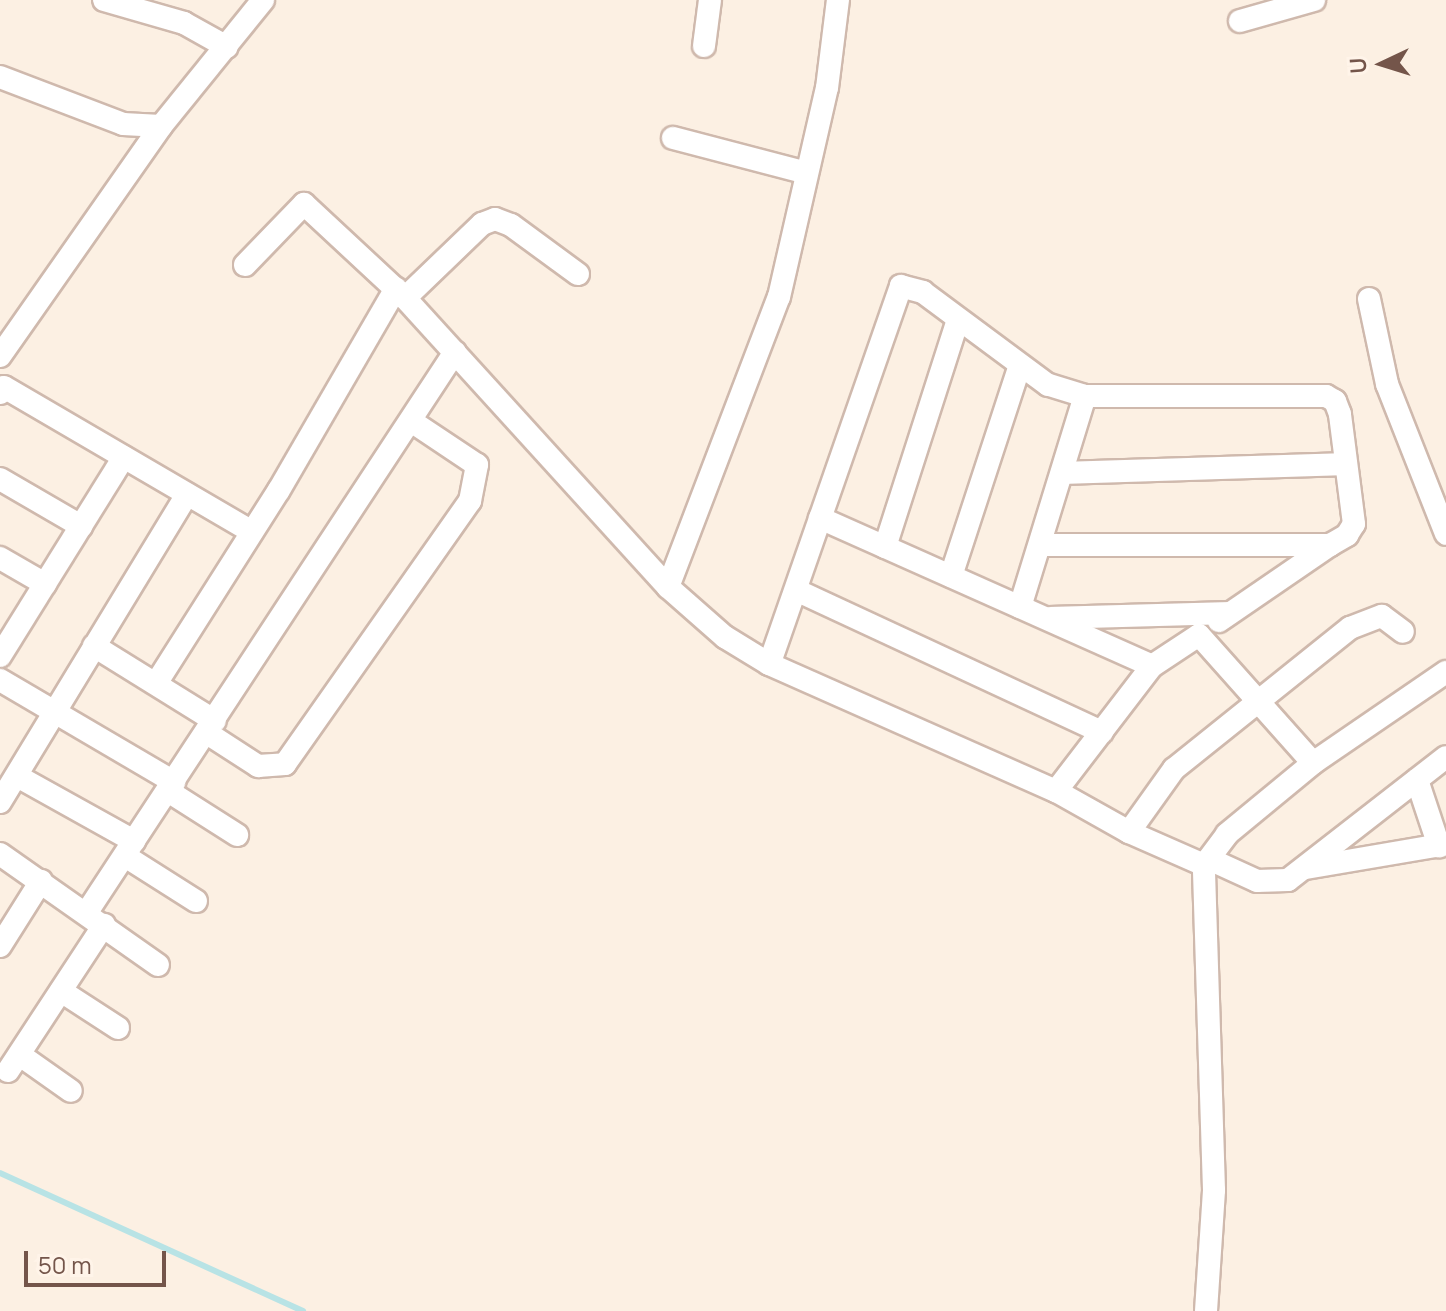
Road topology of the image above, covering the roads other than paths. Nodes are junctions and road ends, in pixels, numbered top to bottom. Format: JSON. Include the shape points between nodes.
{"nodes":[{"id":1,"x":104,"y":0,"type":"edge"},
{"id":2,"x":263,"y":0,"type":"edge"},
{"id":3,"x":710,"y":0,"type":"edge"},
{"id":4,"x":838,"y":0,"type":"edge"},
{"id":5,"x":1314,"y":0,"type":"edge"},
{"id":6,"x":1266,"y":7,"type":"edge"},
{"id":7,"x":1240,"y":21,"type":"dead end"},
{"id":8,"x":704,"y":46,"type":"dead end"},
{"id":9,"x":227,"y":47,"type":"junction"},
{"id":10,"x":0,"y":77,"type":"edge"},
{"id":11,"x":161,"y":126,"type":"junction"},
{"id":12,"x":673,"y":138,"type":"dead end"},
{"id":13,"x":807,"y":173,"type":"junction"},
{"id":14,"x":245,"y":265,"type":"dead end"},
{"id":15,"x":578,"y":274,"type":"dead end"},
{"id":16,"x":400,"y":293,"type":"junction"},
{"id":17,"x":1369,"y":299,"type":"dead end"},
{"id":18,"x":958,"y":320,"type":"junction"},
{"id":19,"x":455,"y":352,"type":"junction"},
{"id":20,"x":0,"y":356,"type":"edge"},
{"id":21,"x":1019,"y":368,"type":"junction"},
{"id":22,"x":0,"y":393,"type":"edge"},
{"id":23,"x":1085,"y":396,"type":"junction"},
{"id":24,"x":411,"y":421,"type":"junction"},
{"id":25,"x":124,"y":457,"type":"junction"},
{"id":26,"x":1345,"y":464,"type":"junction"},
{"id":27,"x":1064,"y":473,"type":"junction"},
{"id":28,"x":0,"y":479,"type":"edge"},
{"id":29,"x":187,"y":494,"type":"junction"},
{"id":30,"x":820,"y":518,"type":"junction"},
{"id":31,"x":81,"y":526,"type":"junction"},
{"id":32,"x":252,"y":532,"type":"junction"},
{"id":33,"x":1446,"y":534,"type":"edge"},
{"id":34,"x":1040,"y":545,"type":"junction"},
{"id":35,"x":1330,"y":545,"type":"junction"},
{"id":36,"x":885,"y":547,"type":"junction"},
{"id":37,"x":0,"y":558,"type":"edge"},
{"id":38,"x":951,"y":576,"type":"junction"},
{"id":39,"x":45,"y":584,"type":"junction"},
{"id":40,"x":668,"y":587,"type":"junction"},
{"id":41,"x":798,"y":591,"type":"junction"},
{"id":42,"x":1020,"y":607,"type":"junction"},
{"id":43,"x":1229,"y":613,"type":"junction"},
{"id":44,"x":1045,"y":618,"type":"junction"},
{"id":45,"x":1403,"y":632,"type":"dead end"},
{"id":46,"x":1199,"y":635,"type":"junction"},
{"id":47,"x":94,"y":646,"type":"junction"},
{"id":48,"x":2,"y":650,"type":"edge"},
{"id":49,"x":769,"y":664,"type":"junction"},
{"id":50,"x":1152,"y":666,"type":"junction"},
{"id":51,"x":1446,"y":672,"type":"edge"},
{"id":52,"x":0,"y":680,"type":"edge"},
{"id":53,"x":157,"y":682,"type":"junction"},
{"id":54,"x":1256,"y":699,"type":"junction"},
{"id":55,"x":54,"y":715,"type":"junction"},
{"id":56,"x":211,"y":727,"type":"junction"},
{"id":57,"x":1102,"y":732,"type":"junction"},
{"id":58,"x":1445,"y":760,"type":"edge"},
{"id":59,"x":1313,"y":763,"type":"junction"},
{"id":60,"x":17,"y":776,"type":"junction"},
{"id":61,"x":1417,"y":780,"type":"junction"},
{"id":62,"x":171,"y":787,"type":"junction"},
{"id":63,"x":1056,"y":791,"type":"junction"},
{"id":64,"x":0,"y":802,"type":"edge"},
{"id":65,"x":1129,"y":832,"type":"junction"},
{"id":66,"x":237,"y":835,"type":"dead end"},
{"id":67,"x":1442,"y":845,"type":"edge"},
{"id":68,"x":129,"y":848,"type":"junction"},
{"id":69,"x":0,"y":854,"type":"edge"},
{"id":70,"x":1206,"y":862,"type":"junction"},
{"id":71,"x":1301,"y":869,"type":"junction"},
{"id":72,"x":41,"y":881,"type":"junction"},
{"id":73,"x":196,"y":901,"type":"dead end"},
{"id":74,"x":95,"y":918,"type":"junction"},
{"id":75,"x":0,"y":946,"type":"edge"},
{"id":76,"x":158,"y":965,"type":"dead end"},
{"id":77,"x":61,"y":991,"type":"junction"},
{"id":78,"x":118,"y":1028,"type":"dead end"},
{"id":79,"x":71,"y":1091,"type":"dead end"},
{"id":80,"x":1206,"y":1311,"type":"edge"}],
"edges":[{"from":1,"to":9,"type":"street","via":[[190,26]]},
{"from":2,"to":9,"type":"street"},
{"from":3,"to":8,"type":"street"},
{"from":4,"to":13,"type":"street","via":[[827,88]]},
{"from":5,"to":6,"type":"street"},
{"from":6,"to":7,"type":"street"},
{"from":9,"to":11,"type":"street"},
{"from":10,"to":11,"type":"street","via":[[123,124]]},
{"from":11,"to":20,"type":"street"},
{"from":12,"to":13,"type":"street"},
{"from":13,"to":40,"type":"street","via":[[779,297]]},
{"from":14,"to":16,"type":"street","via":[[304,204]]},
{"from":15,"to":16,"type":"street","via":[[495,219],[482,224]]},
{"from":16,"to":19,"type":"street"},
{"from":16,"to":32,"type":"street"},
{"from":17,"to":33,"type":"street","via":[[1387,384]]},
{"from":18,"to":21,"type":"street"},
{"from":18,"to":30,"type":"street","via":[[913,286],[901,286]]},
{"from":18,"to":36,"type":"street"},
{"from":19,"to":24,"type":"street"},
{"from":19,"to":40,"type":"street"},
{"from":21,"to":23,"type":"street","via":[[1048,385]]},
{"from":21,"to":38,"type":"street"},
{"from":22,"to":25,"type":"street","via":[[4,387]]},
{"from":23,"to":26,"type":"street","via":[[1326,396],[1335,401],[1340,414]]},
{"from":23,"to":27,"type":"street"},
{"from":24,"to":56,"type":"street"},
{"from":24,"to":56,"type":"street","via":[[477,465],[470,501],[285,764],[258,766]]},
{"from":25,"to":29,"type":"street"},
{"from":25,"to":31,"type":"street"},
{"from":26,"to":27,"type":"street"},
{"from":26,"to":35,"type":"street","via":[[1354,524]]},
{"from":27,"to":34,"type":"street"},
{"from":28,"to":31,"type":"street"},
{"from":29,"to":32,"type":"street"},
{"from":29,"to":47,"type":"street"},
{"from":30,"to":36,"type":"street"},
{"from":30,"to":41,"type":"street"},
{"from":31,"to":39,"type":"street"},
{"from":32,"to":53,"type":"street"},
{"from":34,"to":35,"type":"street"},
{"from":34,"to":42,"type":"street"},
{"from":35,"to":43,"type":"street"},
{"from":36,"to":38,"type":"street"},
{"from":37,"to":39,"type":"street"},
{"from":38,"to":42,"type":"street"},
{"from":39,"to":48,"type":"street"},
{"from":40,"to":49,"type":"street","via":[[725,637]]},
{"from":41,"to":49,"type":"street"},
{"from":41,"to":57,"type":"street"},
{"from":42,"to":44,"type":"street"},
{"from":43,"to":44,"type":"street"},
{"from":43,"to":46,"type":"street"},
{"from":44,"to":50,"type":"street"},
{"from":45,"to":54,"type":"street","via":[[1386,616],[1363,619]]},
{"from":46,"to":50,"type":"street"},
{"from":46,"to":54,"type":"street"},
{"from":47,"to":53,"type":"street"},
{"from":47,"to":55,"type":"street"},
{"from":49,"to":63,"type":"street"},
{"from":50,"to":57,"type":"street"},
{"from":51,"to":59,"type":"street"},
{"from":52,"to":55,"type":"street"},
{"from":53,"to":56,"type":"street"},
{"from":54,"to":59,"type":"street"},
{"from":54,"to":65,"type":"street","via":[[1174,769]]},
{"from":55,"to":60,"type":"street"},
{"from":55,"to":62,"type":"street"},
{"from":56,"to":62,"type":"street"},
{"from":57,"to":63,"type":"street"},
{"from":58,"to":61,"type":"street"},
{"from":59,"to":70,"type":"street","via":[[1227,834]]},
{"from":60,"to":64,"type":"street"},
{"from":60,"to":68,"type":"street"},
{"from":61,"to":67,"type":"street"},
{"from":61,"to":71,"type":"street"},
{"from":62,"to":66,"type":"street"},
{"from":62,"to":68,"type":"street"},
{"from":63,"to":65,"type":"street"},
{"from":65,"to":70,"type":"street"},
{"from":67,"to":71,"type":"street"},
{"from":68,"to":73,"type":"street"},
{"from":68,"to":74,"type":"street"},
{"from":69,"to":72,"type":"street"},
{"from":70,"to":71,"type":"street","via":[[1274,883]]},
{"from":70,"to":80,"type":"street","via":[[1214,1190]]},
{"from":72,"to":74,"type":"street"},
{"from":72,"to":75,"type":"street"},
{"from":74,"to":76,"type":"street"},
{"from":74,"to":77,"type":"street"},
{"from":77,"to":78,"type":"street"},
{"from":77,"to":79,"type":"street","via":[[14,1063]]}]}
